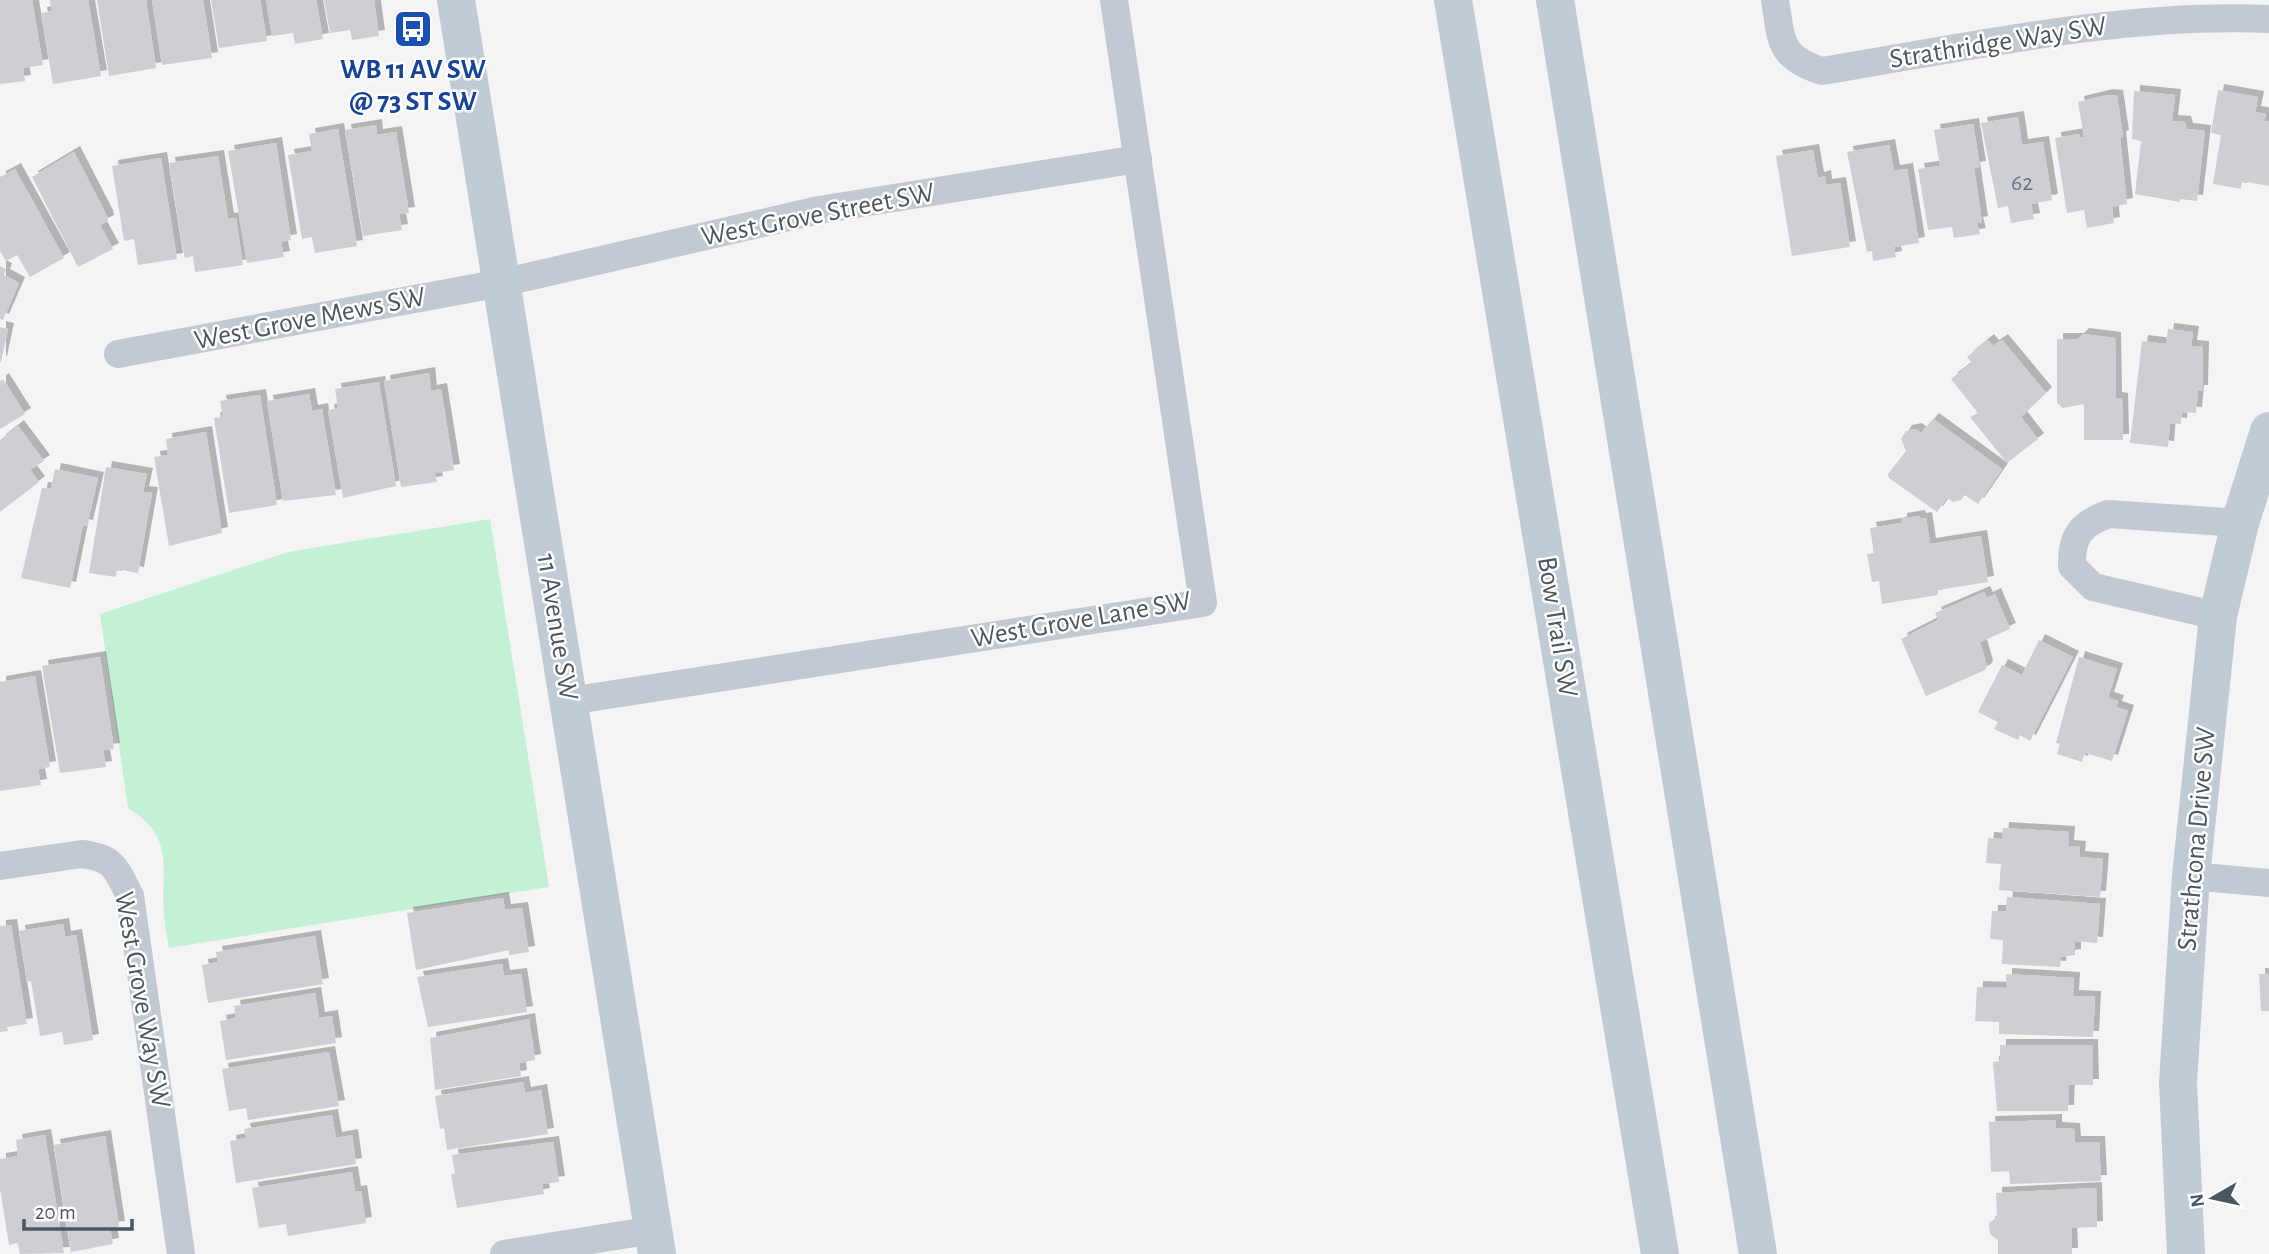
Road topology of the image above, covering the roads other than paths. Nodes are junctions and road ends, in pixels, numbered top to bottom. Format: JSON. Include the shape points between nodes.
{"nodes":[{"id":1,"x":456,"y":0,"type":"edge"},
{"id":2,"x":1114,"y":0,"type":"edge"},
{"id":3,"x":1453,"y":0,"type":"edge"},
{"id":4,"x":1555,"y":0,"type":"edge"},
{"id":5,"x":1775,"y":0,"type":"edge"},
{"id":6,"x":2269,"y":19,"type":"edge"},
{"id":7,"x":1138,"y":159,"type":"junction"},
{"id":8,"x":501,"y":283,"type":"junction"},
{"id":9,"x":118,"y":354,"type":"dead end"},
{"id":10,"x":2269,"y":431,"type":"edge"},
{"id":11,"x":2240,"y":523,"type":"junction"},
{"id":12,"x":2218,"y":616,"type":"junction"},
{"id":13,"x":569,"y":701,"type":"junction"},
{"id":14,"x":0,"y":866,"type":"edge"},
{"id":15,"x":2191,"y":876,"type":"junction"},
{"id":16,"x":2269,"y":883,"type":"edge"},
{"id":17,"x":655,"y":1242,"type":"edge"},
{"id":18,"x":181,"y":1254,"type":"edge"},
{"id":19,"x":504,"y":1254,"type":"edge"},
{"id":20,"x":1660,"y":1254,"type":"edge"},
{"id":21,"x":1758,"y":1254,"type":"edge"},
{"id":22,"x":2186,"y":1254,"type":"edge"}],
"edges":[{"from":1,"to":8,"type":"main road","name":"11 Avenue SW"},
{"from":2,"to":7,"type":"street","name":"West Grove Lane SW"},
{"from":3,"to":20,"type":"main road","name":"Bow Trail SW"},
{"from":4,"to":21,"type":"main road"},
{"from":5,"to":6,"type":"street","name":"Strathridge Way SW","via":[[1783,45],[1798,62],[1822,71],[2141,20]]},
{"from":7,"to":8,"type":"street","name":"West Grove Street SW","via":[[819,210]]},
{"from":7,"to":13,"type":"street","name":"West Grove Lane SW","via":[[1203,603]]},
{"from":8,"to":9,"type":"street","name":"West Grove Mews SW"},
{"from":8,"to":13,"type":"main road","name":"11 Avenue SW"},
{"from":10,"to":11,"type":"main road","name":"Strathcona Drive SW"},
{"from":11,"to":12,"type":"main road","name":"Strathcona Drive SW"},
{"from":11,"to":12,"type":"street","via":[[2108,514],[2077,532],[2071,549],[2072,566],[2093,587]]},
{"from":12,"to":15,"type":"main road","name":"Strathcona Drive SW"},
{"from":13,"to":17,"type":"main road","name":"11 Avenue SW"},
{"from":14,"to":18,"type":"street","name":"West Grove Way SW","via":[[96,856],[113,864],[130,896]]},
{"from":15,"to":16,"type":"street"},
{"from":15,"to":22,"type":"main road","name":"Strathcona Drive SW","via":[[2178,1083]]},
{"from":17,"to":19,"type":"street"}]}
